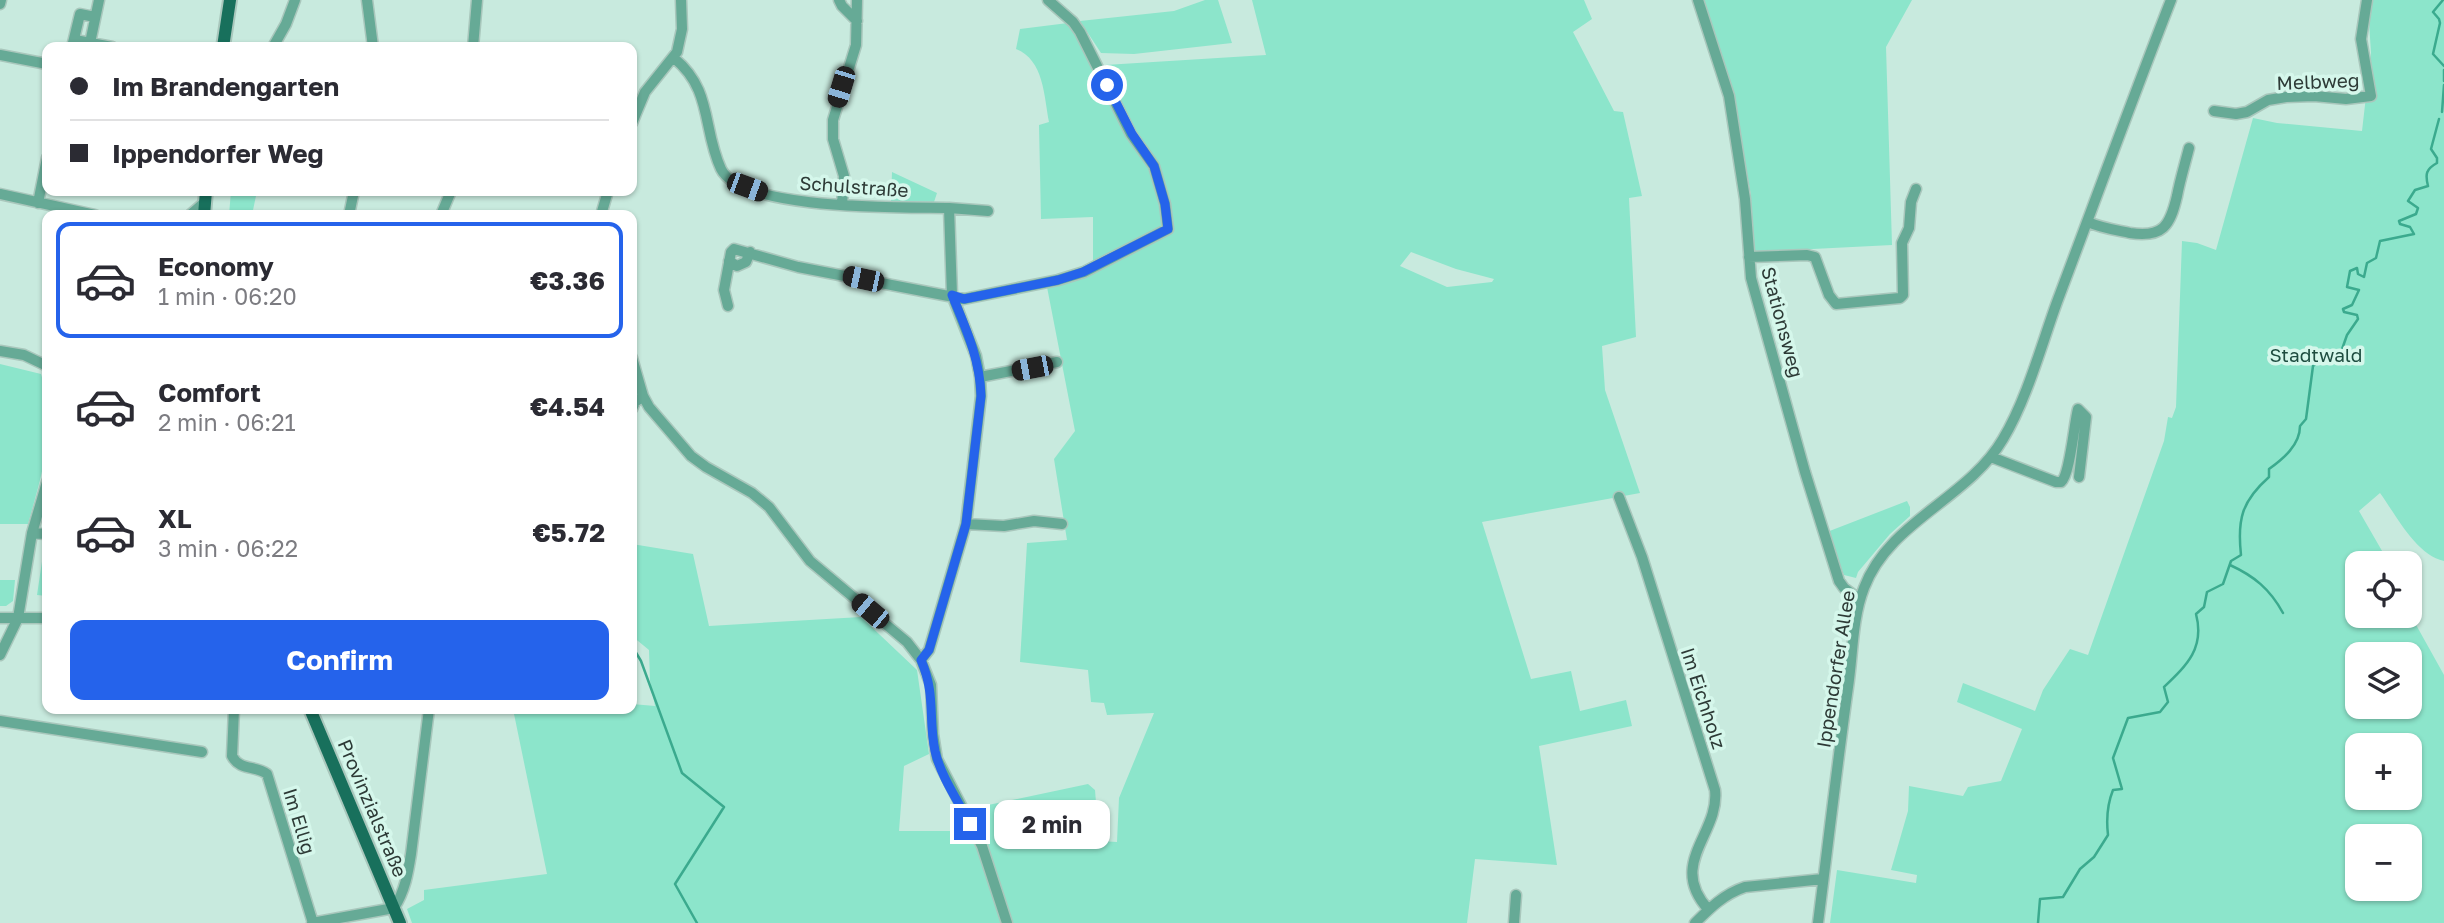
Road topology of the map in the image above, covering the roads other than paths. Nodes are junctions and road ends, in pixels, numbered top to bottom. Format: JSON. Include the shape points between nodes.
{"nodes":[{"id":1,"x":99,"y":0,"type":"edge"},
{"id":2,"x":230,"y":0,"type":"edge"},
{"id":3,"x":295,"y":0,"type":"edge"},
{"id":4,"x":367,"y":0,"type":"edge"},
{"id":5,"x":477,"y":0,"type":"edge"},
{"id":6,"x":681,"y":0,"type":"edge"},
{"id":7,"x":839,"y":0,"type":"edge"},
{"id":8,"x":857,"y":0,"type":"edge"},
{"id":9,"x":1048,"y":0,"type":"edge"},
{"id":10,"x":1698,"y":0,"type":"edge"},
{"id":11,"x":2171,"y":0,"type":"edge"},
{"id":12,"x":2367,"y":0,"type":"edge"},
{"id":13,"x":95,"y":17,"type":"junction"},
{"id":14,"x":858,"y":21,"type":"junction"},
{"id":15,"x":74,"y":42,"type":"edge"},
{"id":16,"x":90,"y":42,"type":"edge"},
{"id":17,"x":224,"y":42,"type":"edge"},
{"id":18,"x":277,"y":42,"type":"edge"},
{"id":19,"x":372,"y":42,"type":"edge"},
{"id":20,"x":473,"y":42,"type":"edge"},
{"id":21,"x":0,"y":55,"type":"edge"},
{"id":22,"x":674,"y":58,"type":"junction"},
{"id":23,"x":42,"y":63,"type":"edge"},
{"id":24,"x":637,"y":111,"type":"edge"},
{"id":25,"x":2214,"y":111,"type":"dead end"},
{"id":26,"x":2189,"y":148,"type":"dead end"},
{"id":27,"x":42,"y":183,"type":"edge"},
{"id":28,"x":1916,"y":189,"type":"dead end"},
{"id":29,"x":0,"y":194,"type":"edge"},
{"id":30,"x":38,"y":203,"type":"junction"},
{"id":31,"x":842,"y":205,"type":"junction"},
{"id":32,"x":948,"y":208,"type":"junction"},
{"id":33,"x":71,"y":210,"type":"edge"},
{"id":34,"x":988,"y":211,"type":"dead end"},
{"id":35,"x":2088,"y":222,"type":"junction"},
{"id":36,"x":1749,"y":257,"type":"junction"},
{"id":37,"x":952,"y":295,"type":"junction"},
{"id":38,"x":728,"y":306,"type":"dead end"},
{"id":39,"x":0,"y":351,"type":"edge"},
{"id":40,"x":1057,"y":362,"type":"dead end"},
{"id":41,"x":42,"y":364,"type":"edge"},
{"id":42,"x":981,"y":377,"type":"junction"},
{"id":43,"x":637,"y":403,"type":"edge"},
{"id":44,"x":1991,"y":457,"type":"junction"},
{"id":45,"x":2079,"y":477,"type":"dead end"},
{"id":46,"x":1619,"y":497,"type":"dead end"},
{"id":47,"x":42,"y":499,"type":"edge"},
{"id":48,"x":966,"y":524,"type":"junction"},
{"id":49,"x":1062,"y":524,"type":"dead end"},
{"id":50,"x":32,"y":533,"type":"junction"},
{"id":51,"x":42,"y":534,"type":"edge"},
{"id":52,"x":1860,"y":600,"type":"junction"},
{"id":53,"x":0,"y":618,"type":"edge"},
{"id":54,"x":18,"y":618,"type":"junction"},
{"id":55,"x":42,"y":618,"type":"edge"},
{"id":56,"x":0,"y":655,"type":"edge"},
{"id":57,"x":921,"y":660,"type":"junction"},
{"id":58,"x":234,"y":714,"type":"edge"},
{"id":59,"x":312,"y":714,"type":"edge"},
{"id":60,"x":428,"y":714,"type":"edge"},
{"id":61,"x":0,"y":720,"type":"edge"},
{"id":62,"x":202,"y":752,"type":"dead end"},
{"id":63,"x":1823,"y":879,"type":"junction"},
{"id":64,"x":1516,"y":895,"type":"dead end"},
{"id":65,"x":394,"y":908,"type":"junction"},
{"id":66,"x":1708,"y":909,"type":"junction"},
{"id":67,"x":312,"y":923,"type":"edge"},
{"id":68,"x":400,"y":923,"type":"edge"},
{"id":69,"x":1007,"y":923,"type":"edge"},
{"id":70,"x":1514,"y":923,"type":"edge"},
{"id":71,"x":1695,"y":923,"type":"edge"},
{"id":72,"x":1818,"y":923,"type":"edge"}],
"edges":[{"from":1,"to":13,"type":"street"},
{"from":2,"to":17,"type":"main road"},
{"from":3,"to":18,"type":"street"},
{"from":4,"to":19,"type":"street"},
{"from":5,"to":20,"type":"street"},
{"from":6,"to":22,"type":"street","via":[[681,38]]},
{"from":7,"to":14,"type":"street"},
{"from":8,"to":14,"type":"street"},
{"from":9,"to":37,"type":"street","via":[[1073,22],[1154,166],[1168,229],[1095,268],[1058,280],[964,299]]},
{"from":10,"to":36,"type":"street","name":"Stationsweg","via":[[1729,96]]},
{"from":11,"to":35,"type":"street","name":"Ippendorfer Allee"},
{"from":12,"to":25,"type":"street","name":"Melbweg","via":[[2361,39],[2371,96],[2286,97],[2268,100],[2247,112]]},
{"from":13,"to":15,"type":"street","via":[[80,14]]},
{"from":13,"to":16,"type":"street"},
{"from":14,"to":31,"type":"street","via":[[856,45],[833,120],[833,139],[844,176]]},
{"from":21,"to":23,"type":"street"},
{"from":22,"to":24,"type":"street","via":[[645,92]]},
{"from":22,"to":31,"type":"street","name":"Schulstraße","via":[[697,83],[726,176],[786,199]]},
{"from":26,"to":35,"type":"street","via":[[2173,215],[2165,227],[2151,234]]},
{"from":27,"to":30,"type":"street"},
{"from":28,"to":36,"type":"street","via":[[1902,243],[1900,298],[1836,304],[1815,257]]},
{"from":29,"to":30,"type":"street"},
{"from":30,"to":33,"type":"street"},
{"from":31,"to":32,"type":"street","name":"Schulstraße"},
{"from":32,"to":34,"type":"street","name":"Schulstraße"},
{"from":32,"to":37,"type":"street"},
{"from":35,"to":44,"type":"street","name":"Ippendorfer Allee","via":[[2013,420]]},
{"from":36,"to":52,"type":"street","name":"Stationsweg","via":[[1751,278],[1839,581]]},
{"from":37,"to":38,"type":"street","via":[[798,267],[734,249],[724,290]]},
{"from":37,"to":42,"type":"street"},
{"from":39,"to":41,"type":"street"},
{"from":40,"to":42,"type":"street"},
{"from":42,"to":48,"type":"street"},
{"from":43,"to":57,"type":"street","via":[[649,407],[691,456],[769,507],[810,561],[907,642]]},
{"from":44,"to":45,"type":"street","via":[[2061,482],[2067,475],[2078,409],[2086,417]]},
{"from":44,"to":52,"type":"street","name":"Ippendorfer Allee","via":[[1887,549]]},
{"from":46,"to":66,"type":"street","name":"Im Eichholz","via":[[1715,790],[1715,805],[1692,865],[1697,891]]},
{"from":47,"to":50,"type":"street"},
{"from":48,"to":49,"type":"street"},
{"from":48,"to":57,"type":"street","via":[[929,650]]},
{"from":50,"to":51,"type":"street"},
{"from":50,"to":54,"type":"street"},
{"from":52,"to":63,"type":"street","name":"Ippendorfer Allee"},
{"from":53,"to":54,"type":"street"},
{"from":54,"to":55,"type":"street"},
{"from":54,"to":56,"type":"street"},
{"from":57,"to":69,"type":"street","via":[[931,685],[937,759],[982,846]]},
{"from":58,"to":67,"type":"street","name":"Im Ellig","via":[[232,756],[240,766],[267,774]]},
{"from":59,"to":65,"type":"main road","name":"Provinzialstraße"},
{"from":60,"to":65,"type":"street","via":[[407,875]]},
{"from":61,"to":62,"type":"street"},
{"from":63,"to":66,"type":"street","via":[[1745,887]]},
{"from":63,"to":72,"type":"street","name":"Ippendorfer Allee"},
{"from":64,"to":70,"type":"street"},
{"from":65,"to":67,"type":"street"},
{"from":65,"to":68,"type":"main road","name":"Provinzialstraße"},
{"from":66,"to":71,"type":"street"}]}
